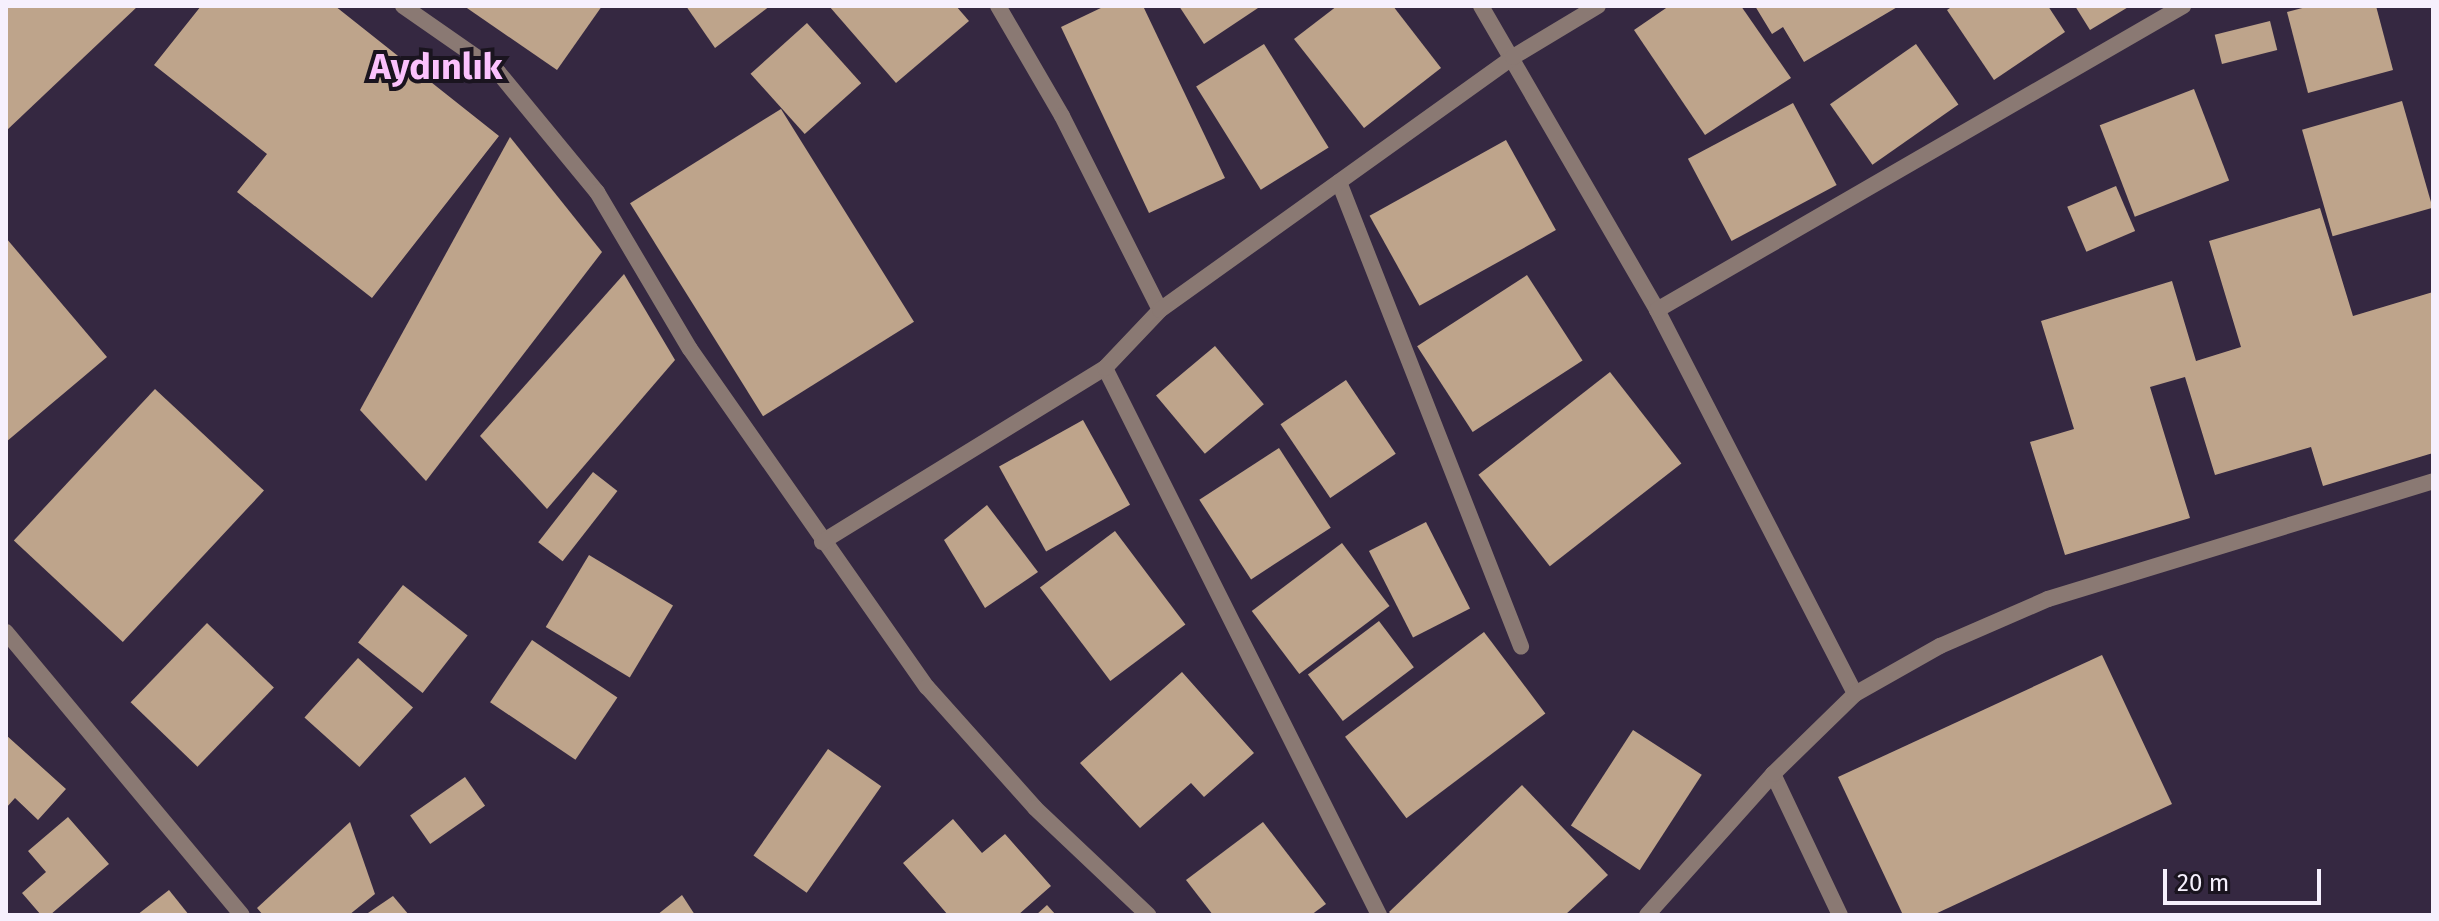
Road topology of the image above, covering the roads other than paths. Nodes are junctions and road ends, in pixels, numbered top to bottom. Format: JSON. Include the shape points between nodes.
{"nodes":[{"id":1,"x":403,"y":6,"type":"edge"},
{"id":2,"x":998,"y":6,"type":"edge"},
{"id":3,"x":1481,"y":6,"type":"edge"},
{"id":4,"x":1598,"y":6,"type":"edge"},
{"id":5,"x":2183,"y":6,"type":"edge"},
{"id":6,"x":1513,"y":57,"type":"junction"},
{"id":7,"x":1339,"y":182,"type":"junction"},
{"id":8,"x":1160,"y":310,"type":"junction"},
{"id":9,"x":1657,"y":310,"type":"junction"},
{"id":10,"x":1105,"y":368,"type":"junction"},
{"id":11,"x":2433,"y":481,"type":"edge"},
{"id":12,"x":822,"y":542,"type":"junction"},
{"id":13,"x":6,"y":632,"type":"edge"},
{"id":14,"x":1521,"y":647,"type":"dead end"},
{"id":15,"x":1855,"y":694,"type":"junction"},
{"id":16,"x":1773,"y":774,"type":"junction"},
{"id":17,"x":242,"y":915,"type":"edge"},
{"id":18,"x":1148,"y":915,"type":"edge"},
{"id":19,"x":1379,"y":915,"type":"edge"},
{"id":20,"x":1647,"y":915,"type":"edge"},
{"id":21,"x":1840,"y":915,"type":"edge"}],
"edges":[{"from":1,"to":12,"type":"street","via":[[498,72],[597,192],[690,349]]},
{"from":2,"to":8,"type":"street","via":[[1062,116]]},
{"from":3,"to":6,"type":"street"},
{"from":4,"to":6,"type":"street"},
{"from":5,"to":9,"type":"street"},
{"from":6,"to":7,"type":"street"},
{"from":6,"to":9,"type":"street"},
{"from":7,"to":8,"type":"street"},
{"from":7,"to":14,"type":"street"},
{"from":8,"to":10,"type":"street"},
{"from":9,"to":15,"type":"street"},
{"from":10,"to":12,"type":"street"},
{"from":10,"to":19,"type":"street"},
{"from":11,"to":15,"type":"street","via":[[2048,599],[1940,646]]},
{"from":12,"to":18,"type":"street","via":[[927,687],[1035,808]]},
{"from":13,"to":17,"type":"street"},
{"from":15,"to":16,"type":"street"},
{"from":16,"to":20,"type":"street"},
{"from":16,"to":21,"type":"street"}]}
